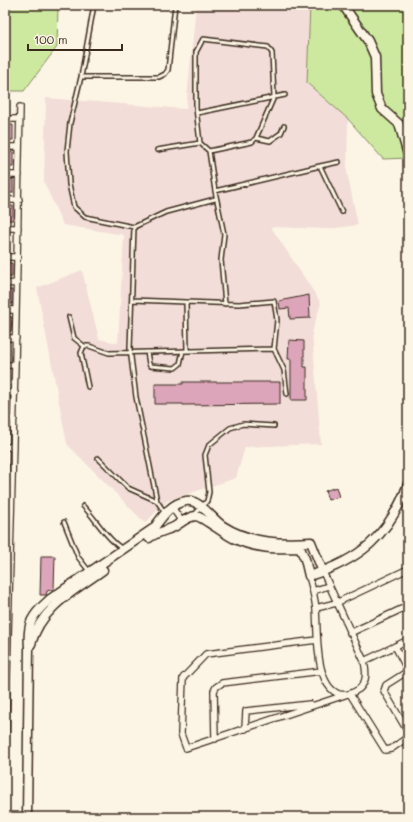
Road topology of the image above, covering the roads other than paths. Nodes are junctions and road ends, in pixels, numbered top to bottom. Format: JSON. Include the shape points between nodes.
{"nodes":[{"id":1,"x":94,"y":5,"type":"edge"},
{"id":2,"x":175,"y":5,"type":"edge"},
{"id":3,"x":343,"y":5,"type":"edge"},
{"id":4,"x":81,"y":77,"type":"junction"},
{"id":5,"x":285,"y":95,"type":"dead end"},
{"id":6,"x":274,"y":97,"type":"junction"},
{"id":7,"x":20,"y":107,"type":"dead end"},
{"id":8,"x":197,"y":113,"type":"junction"},
{"id":9,"x":5,"y":119,"type":"edge"},
{"id":10,"x":19,"y":119,"type":"junction"},
{"id":11,"x":284,"y":126,"type":"dead end"},
{"id":12,"x":256,"y":138,"type":"junction"},
{"id":13,"x":200,"y":143,"type":"junction"},
{"id":14,"x":5,"y":147,"type":"edge"},
{"id":15,"x":19,"y":147,"type":"junction"},
{"id":16,"x":157,"y":150,"type":"dead end"},
{"id":17,"x":209,"y":151,"type":"junction"},
{"id":18,"x":408,"y":155,"type":"edge"},
{"id":19,"x":339,"y":162,"type":"dead end"},
{"id":20,"x":320,"y":166,"type":"junction"},
{"id":21,"x":5,"y":175,"type":"edge"},
{"id":22,"x":19,"y":175,"type":"junction"},
{"id":23,"x":215,"y":192,"type":"junction"},
{"id":24,"x":216,"y":198,"type":"junction"},
{"id":25,"x":5,"y":200,"type":"edge"},
{"id":26,"x":19,"y":200,"type":"junction"},
{"id":27,"x":342,"y":212,"type":"dead end"},
{"id":28,"x":134,"y":227,"type":"junction"},
{"id":29,"x":5,"y":228,"type":"edge"},
{"id":30,"x":18,"y":228,"type":"junction"},
{"id":31,"x":5,"y":257,"type":"edge"},
{"id":32,"x":18,"y":257,"type":"junction"},
{"id":33,"x":17,"y":283,"type":"junction"},
{"id":34,"x":5,"y":284,"type":"edge"},
{"id":35,"x":133,"y":300,"type":"junction"},
{"id":36,"x":186,"y":302,"type":"junction"},
{"id":37,"x":225,"y":304,"type":"junction"},
{"id":38,"x":5,"y":310,"type":"edge"},
{"id":39,"x":16,"y":310,"type":"junction"},
{"id":40,"x":68,"y":317,"type":"dead end"},
{"id":41,"x":5,"y":338,"type":"edge"},
{"id":42,"x":16,"y":338,"type":"junction"},
{"id":43,"x":84,"y":346,"type":"junction"},
{"id":44,"x":274,"y":349,"type":"junction"},
{"id":45,"x":185,"y":351,"type":"junction"},
{"id":46,"x":130,"y":352,"type":"junction"},
{"id":47,"x":147,"y":352,"type":"junction"},
{"id":48,"x":5,"y":365,"type":"edge"},
{"id":49,"x":15,"y":365,"type":"junction"},
{"id":50,"x":88,"y":387,"type":"dead end"},
{"id":51,"x":5,"y":392,"type":"edge"},
{"id":52,"x":15,"y":392,"type":"junction"},
{"id":53,"x":287,"y":394,"type":"dead end"},
{"id":54,"x":5,"y":419,"type":"edge"},
{"id":55,"x":14,"y":419,"type":"junction"},
{"id":56,"x":274,"y":426,"type":"dead end"},
{"id":57,"x":5,"y":447,"type":"edge"},
{"id":58,"x":13,"y":447,"type":"junction"},
{"id":59,"x":98,"y":458,"type":"dead end"},
{"id":60,"x":5,"y":473,"type":"edge"},
{"id":61,"x":12,"y":473,"type":"junction"},
{"id":62,"x":408,"y":484,"type":"edge"},
{"id":63,"x":5,"y":500,"type":"edge"},
{"id":64,"x":12,"y":500,"type":"junction"},
{"id":65,"x":157,"y":501,"type":"junction"},
{"id":66,"x":83,"y":506,"type":"dead end"},
{"id":67,"x":172,"y":507,"type":"junction"},
{"id":68,"x":202,"y":508,"type":"junction"},
{"id":69,"x":165,"y":513,"type":"junction"},
{"id":70,"x":193,"y":516,"type":"junction"},
{"id":71,"x":159,"y":520,"type":"junction"},
{"id":72,"x":64,"y":522,"type":"dead end"},
{"id":73,"x":182,"y":522,"type":"junction"},
{"id":74,"x":8,"y":529,"type":"edge"},
{"id":75,"x":167,"y":529,"type":"junction"},
{"id":76,"x":123,"y":549,"type":"junction"},
{"id":77,"x":8,"y":556,"type":"edge"},
{"id":78,"x":408,"y":569,"type":"edge"},
{"id":79,"x":323,"y":572,"type":"junction"},
{"id":80,"x":91,"y":575,"type":"junction"},
{"id":81,"x":309,"y":576,"type":"junction"},
{"id":82,"x":7,"y":583,"type":"edge"},
{"id":83,"x":328,"y":586,"type":"junction"},
{"id":84,"x":313,"y":591,"type":"junction"},
{"id":85,"x":336,"y":603,"type":"junction"},
{"id":86,"x":408,"y":606,"type":"edge"},
{"id":87,"x":316,"y":608,"type":"junction"},
{"id":88,"x":7,"y":609,"type":"edge"},
{"id":89,"x":350,"y":633,"type":"junction"},
{"id":90,"x":7,"y":636,"type":"edge"},
{"id":91,"x":317,"y":640,"type":"junction"},
{"id":92,"x":408,"y":640,"type":"edge"},
{"id":93,"x":396,"y":646,"type":"junction"},
{"id":94,"x":364,"y":660,"type":"junction"},
{"id":95,"x":6,"y":664,"type":"edge"},
{"id":96,"x":322,"y":671,"type":"junction"},
{"id":97,"x":408,"y":671,"type":"edge"},
{"id":98,"x":5,"y":692,"type":"edge"},
{"id":99,"x":348,"y":694,"type":"junction"},
{"id":100,"x":320,"y":703,"type":"junction"},
{"id":101,"x":5,"y":717,"type":"edge"},
{"id":102,"x":245,"y":728,"type":"junction"},
{"id":103,"x":408,"y":732,"type":"edge"},
{"id":104,"x":408,"y":737,"type":"edge"},
{"id":105,"x":215,"y":739,"type":"junction"},
{"id":106,"x":5,"y":745,"type":"edge"},
{"id":107,"x":5,"y":753,"type":"edge"},
{"id":108,"x":27,"y":817,"type":"edge"}],
"edges":[{"from":1,"to":4,"type":"lane"},
{"from":2,"to":4,"type":"lane","via":[[168,70],[165,74],[159,77]]},
{"from":3,"to":18,"type":"street","via":[[368,41],[375,57],[376,94],[382,109],[399,124]]},
{"from":4,"to":28,"type":"lane","via":[[71,117],[67,151],[68,184],[74,207],[85,217]]},
{"from":5,"to":6,"type":"lane"},
{"from":6,"to":8,"type":"lane"},
{"from":6,"to":8,"type":"lane","via":[[272,53],[268,47],[203,39],[196,52]]},
{"from":6,"to":12,"type":"lane"},
{"from":7,"to":10,"type":"street"},
{"from":8,"to":13,"type":"lane"},
{"from":9,"to":10,"type":"street"},
{"from":10,"to":15,"type":"street"},
{"from":11,"to":12,"type":"lane","via":[[281,133],[270,141]]},
{"from":12,"to":17,"type":"lane","via":[[252,142]]},
{"from":13,"to":16,"type":"lane"},
{"from":13,"to":17,"type":"lane"},
{"from":14,"to":15,"type":"street"},
{"from":15,"to":22,"type":"street"},
{"from":17,"to":23,"type":"lane"},
{"from":19,"to":20,"type":"lane"},
{"from":20,"to":23,"type":"lane"},
{"from":20,"to":27,"type":"lane"},
{"from":21,"to":22,"type":"street"},
{"from":22,"to":26,"type":"street"},
{"from":23,"to":24,"type":"lane"},
{"from":24,"to":28,"type":"lane","via":[[166,212]]},
{"from":24,"to":37,"type":"lane","via":[[224,234],[221,260]]},
{"from":25,"to":26,"type":"street"},
{"from":26,"to":30,"type":"street"},
{"from":28,"to":35,"type":"lane"},
{"from":29,"to":30,"type":"street"},
{"from":30,"to":32,"type":"street"},
{"from":31,"to":32,"type":"street"},
{"from":32,"to":33,"type":"street"},
{"from":33,"to":34,"type":"street"},
{"from":33,"to":39,"type":"street"},
{"from":35,"to":36,"type":"lane"},
{"from":35,"to":46,"type":"lane"},
{"from":36,"to":37,"type":"lane"},
{"from":36,"to":45,"type":"lane"},
{"from":37,"to":44,"type":"lane","via":[[274,301],[277,320]]},
{"from":38,"to":39,"type":"street"},
{"from":39,"to":42,"type":"street"},
{"from":40,"to":43,"type":"lane","via":[[74,338]]},
{"from":41,"to":42,"type":"street"},
{"from":42,"to":49,"type":"street"},
{"from":43,"to":46,"type":"lane","via":[[109,353]]},
{"from":43,"to":50,"type":"lane","via":[[81,354]]},
{"from":44,"to":45,"type":"lane"},
{"from":44,"to":53,"type":"lane","via":[[284,370]]},
{"from":45,"to":47,"type":"lane"},
{"from":45,"to":47,"type":"lane","via":[[180,364],[175,368],[150,366]]},
{"from":46,"to":47,"type":"lane"},
{"from":46,"to":65,"type":"lane","via":[[136,397]]},
{"from":48,"to":49,"type":"street"},
{"from":49,"to":52,"type":"street"},
{"from":51,"to":52,"type":"street"},
{"from":52,"to":55,"type":"street"},
{"from":54,"to":55,"type":"street"},
{"from":55,"to":58,"type":"street"},
{"from":56,"to":68,"type":"lane","via":[[243,424],[230,428],[209,445],[205,455],[208,501]]},
{"from":57,"to":58,"type":"street"},
{"from":58,"to":61,"type":"street"},
{"from":59,"to":65,"type":"lane","via":[[128,488]]},
{"from":60,"to":61,"type":"street"},
{"from":61,"to":64,"type":"street"},
{"from":62,"to":79,"type":"street","via":[[393,517],[375,540],[353,558]]},
{"from":63,"to":64,"type":"street"},
{"from":64,"to":74,"type":"street"},
{"from":65,"to":69,"type":"lane"},
{"from":66,"to":76,"type":"lane","via":[[113,543]]},
{"from":67,"to":68,"type":"street","via":[[186,501],[194,502]]},
{"from":67,"to":69,"type":"street"},
{"from":67,"to":73,"type":"street"},
{"from":68,"to":70,"type":"lane"},
{"from":68,"to":79,"type":"street","via":[[223,526],[244,536],[267,542],[311,542],[318,554]]},
{"from":69,"to":71,"type":"street"},
{"from":70,"to":73,"type":"street"},
{"from":70,"to":81,"type":"street","via":[[202,517],[218,531],[247,544],[266,549],[300,548]]},
{"from":71,"to":75,"type":"street"},
{"from":71,"to":76,"type":"street","via":[[154,528]]},
{"from":72,"to":80,"type":"lane","via":[[78,557]]},
{"from":73,"to":75,"type":"street"},
{"from":74,"to":77,"type":"street"},
{"from":75,"to":80,"type":"street","via":[[157,532]]},
{"from":76,"to":80,"type":"street"},
{"from":77,"to":82,"type":"street"},
{"from":78,"to":85,"type":"street"},
{"from":79,"to":81,"type":"street"},
{"from":79,"to":83,"type":"street"},
{"from":80,"to":108,"type":"street","via":[[46,612],[34,630],[29,648]]},
{"from":81,"to":84,"type":"street"},
{"from":82,"to":88,"type":"street"},
{"from":83,"to":84,"type":"street"},
{"from":83,"to":85,"type":"street"},
{"from":84,"to":87,"type":"street"},
{"from":85,"to":87,"type":"street"},
{"from":85,"to":89,"type":"street"},
{"from":86,"to":89,"type":"street"},
{"from":87,"to":91,"type":"street"},
{"from":88,"to":90,"type":"street"},
{"from":89,"to":94,"type":"street"},
{"from":90,"to":95,"type":"street"},
{"from":91,"to":96,"type":"street"},
{"from":91,"to":105,"type":"street","via":[[206,654],[183,678],[181,734],[186,748]]},
{"from":92,"to":93,"type":"street"},
{"from":93,"to":94,"type":"street"},
{"from":93,"to":97,"type":"street"},
{"from":94,"to":99,"type":"street","via":[[365,681],[361,687]]},
{"from":95,"to":98,"type":"street"},
{"from":96,"to":99,"type":"street","via":[[334,692]]},
{"from":96,"to":105,"type":"street","via":[[222,684],[216,687]]},
{"from":97,"to":103,"type":"street","via":[[386,685],[384,691]]},
{"from":98,"to":101,"type":"street"},
{"from":99,"to":100,"type":"street"},
{"from":99,"to":104,"type":"street","via":[[384,750],[391,749]]},
{"from":100,"to":102,"type":"street"},
{"from":100,"to":102,"type":"street","via":[[246,711]]},
{"from":101,"to":106,"type":"street"},
{"from":102,"to":105,"type":"street"},
{"from":106,"to":107,"type":"street"}]}
